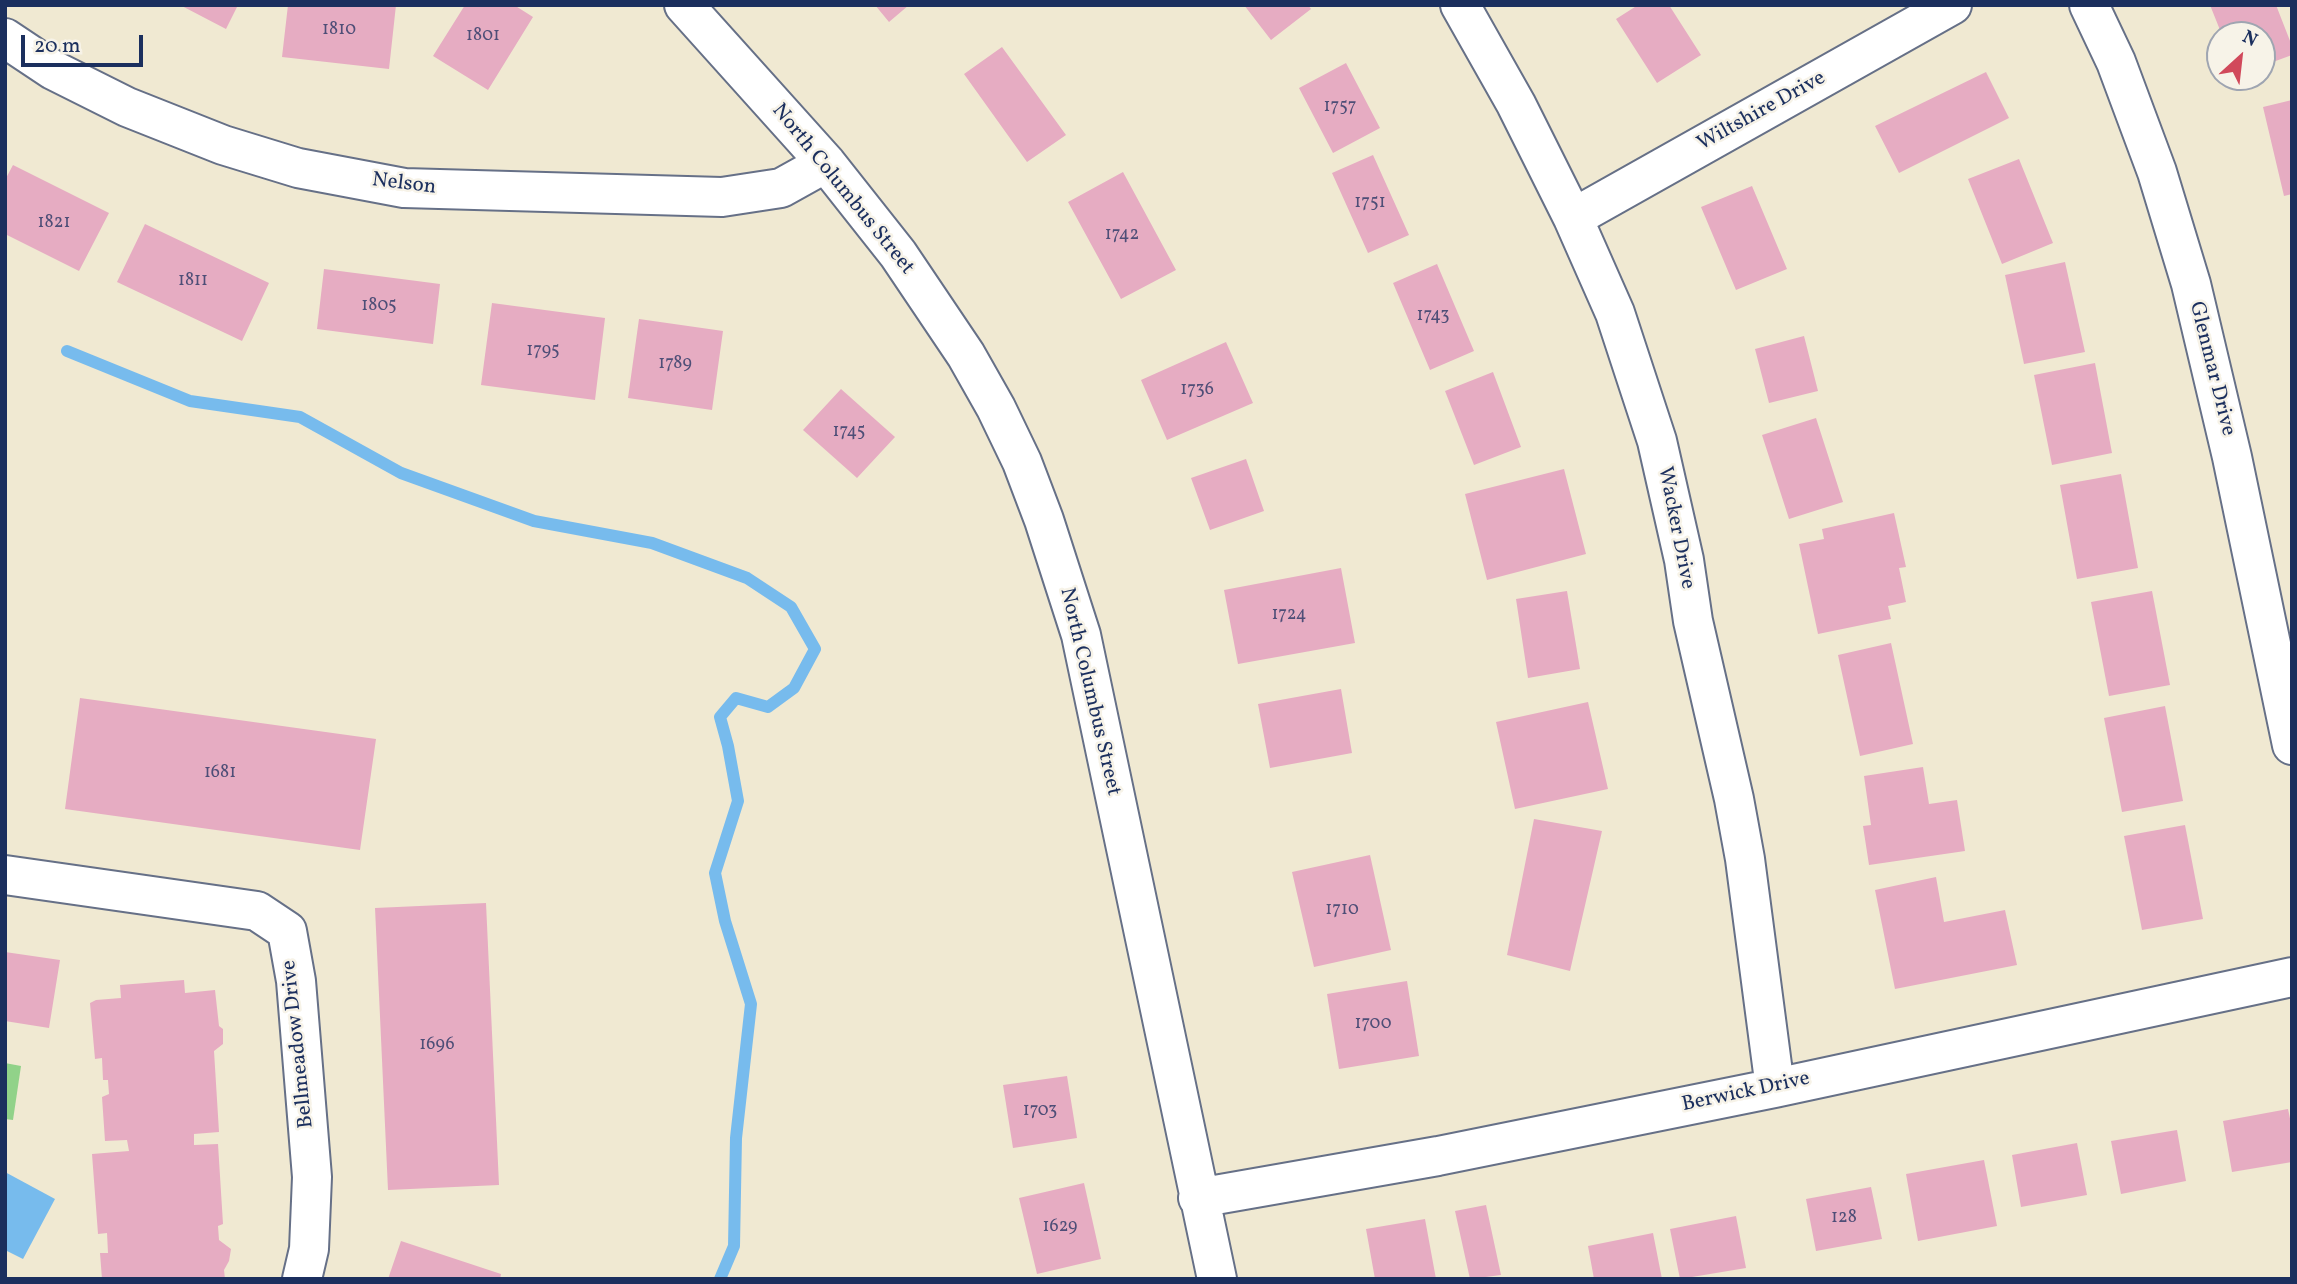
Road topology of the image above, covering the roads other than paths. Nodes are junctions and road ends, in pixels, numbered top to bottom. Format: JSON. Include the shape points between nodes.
{"nodes":[{"id":1,"x":684,"y":5,"type":"edge"},
{"id":2,"x":1460,"y":5,"type":"edge"},
{"id":3,"x":1952,"y":5,"type":"edge"},
{"id":4,"x":2089,"y":5,"type":"edge"},
{"id":5,"x":5,"y":38,"type":"edge"},
{"id":6,"x":826,"y":163,"type":"junction"},
{"id":7,"x":1573,"y":218,"type":"junction"},
{"id":8,"x":2292,"y":745,"type":"edge"},
{"id":9,"x":5,"y":875,"type":"edge"},
{"id":10,"x":2292,"y":977,"type":"edge"},
{"id":11,"x":1775,"y":1087,"type":"junction"},
{"id":12,"x":1198,"y":1198,"type":"junction"},
{"id":13,"x":302,"y":1279,"type":"edge"},
{"id":14,"x":1217,"y":1279,"type":"edge"}],
"edges":[{"from":1,"to":6,"type":"street","name":"North Columbus Street"},
{"from":2,"to":7,"type":"street","name":"Wacker Drive"},
{"from":3,"to":7,"type":"street","name":"Wiltshire Drive"},
{"from":4,"to":8,"type":"street","name":"Glenmar Drive","via":[[2116,62],[2157,172],[2190,285],[2232,457]]},
{"from":5,"to":6,"type":"street","name":"Nelson","via":[[53,70],[127,107],[223,145],[298,168],[404,188],[722,197],[781,188]]},
{"from":6,"to":12,"type":"street","name":"North Columbus Street","via":[[898,254],[966,355],[1022,463],[1044,520],[1081,635]]},
{"from":7,"to":11,"type":"street","name":"Wacker Drive","via":[[1615,313],[1657,441],[1745,859]]},
{"from":9,"to":13,"type":"street","name":"Bellmeadow Drive","via":[[257,911],[287,931],[296,981],[312,1177],[309,1249]]},
{"from":10,"to":11,"type":"street","name":"Berwick Drive"},
{"from":11,"to":12,"type":"street","name":"Berwick Drive","via":[[1438,1156]]},
{"from":12,"to":14,"type":"street","name":"North Columbus Street"}]}
